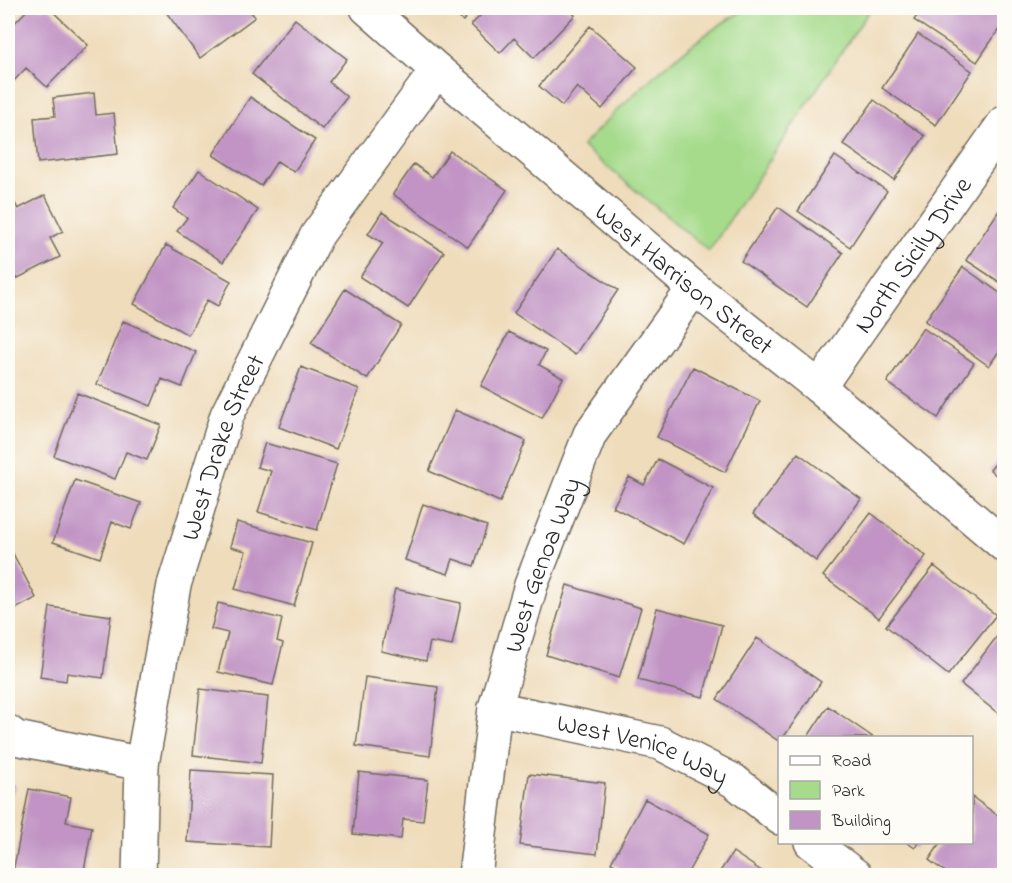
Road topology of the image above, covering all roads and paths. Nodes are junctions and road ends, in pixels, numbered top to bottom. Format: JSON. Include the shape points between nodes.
{"nodes":[{"id":1,"x":368,"y":8,"type":"edge"},
{"id":2,"x":437,"y":70,"type":"junction"},
{"id":3,"x":1005,"y":123,"type":"edge"},
{"id":4,"x":694,"y":288,"type":"junction"},
{"id":5,"x":819,"y":387,"type":"junction"},
{"id":6,"x":1005,"y":545,"type":"edge"},
{"id":7,"x":495,"y":708,"type":"junction"},
{"id":8,"x":8,"y":732,"type":"edge"},
{"id":9,"x":142,"y":764,"type":"junction"},
{"id":10,"x":778,"y":816,"type":"edge"},
{"id":11,"x":812,"y":844,"type":"edge"},
{"id":12,"x":139,"y":876,"type":"edge"},
{"id":13,"x":475,"y":876,"type":"edge"},
{"id":14,"x":856,"y":876,"type":"edge"}],
"edges":[{"from":1,"to":2,"type":"street","name":"West Harrison Street"},
{"from":2,"to":4,"type":"street","name":"West Harrison Street"},
{"from":2,"to":9,"type":"street","name":"West Drake Street","via":[[317,236],[227,415],[174,585]]},
{"from":3,"to":5,"type":"street","name":"North Sicily Drive"},
{"from":4,"to":5,"type":"street","name":"West Harrison Street"},
{"from":4,"to":7,"type":"street","name":"West Genoa Way","via":[[590,434],[531,585]]},
{"from":5,"to":6,"type":"street","name":"West Harrison Street"},
{"from":7,"to":10,"type":"street","name":"West Venice Way","via":[[660,742],[734,781]]},
{"from":7,"to":13,"type":"street","name":"West Genoa Way"},
{"from":8,"to":9,"type":"street","via":[[16,738]]},
{"from":9,"to":12,"type":"street","name":"West Drake Street"},
{"from":11,"to":14,"type":"street"}]}
